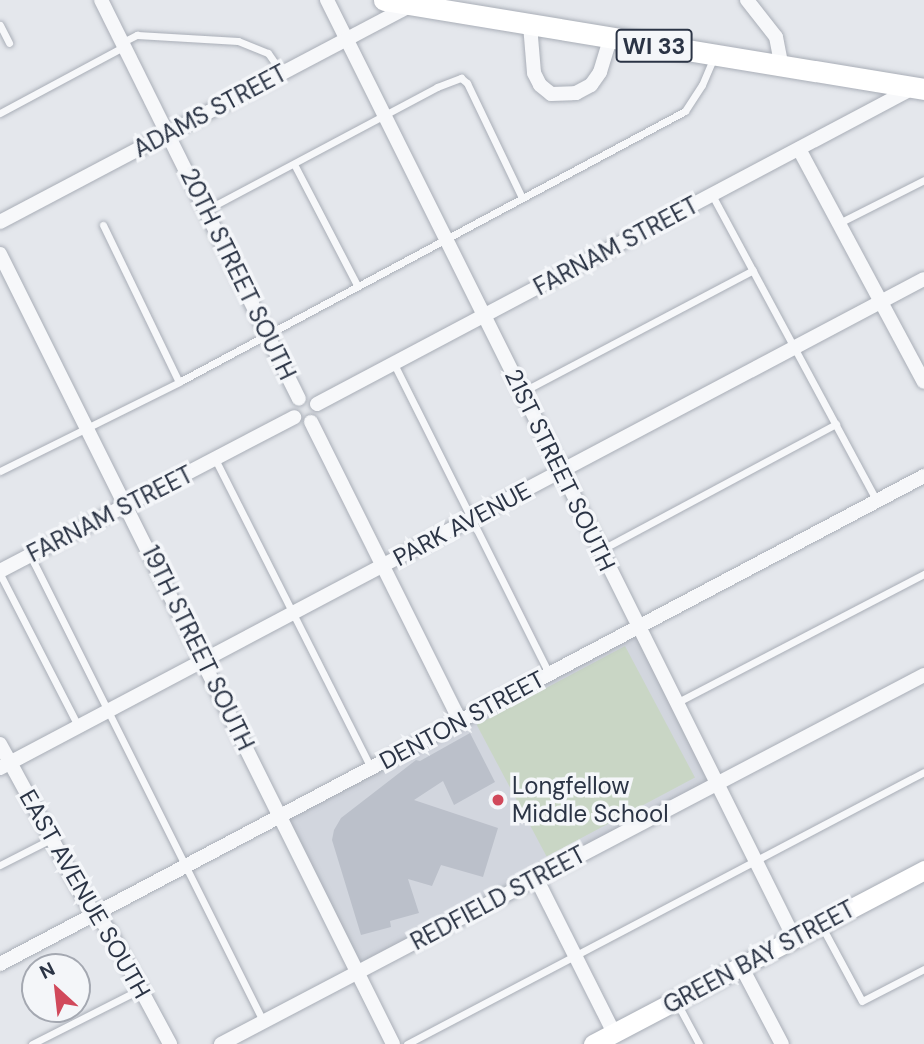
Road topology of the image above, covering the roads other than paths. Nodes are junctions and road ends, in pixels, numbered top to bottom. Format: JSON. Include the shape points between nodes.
{"nodes":[{"id":1,"x":101,"y":0,"type":"edge"},
{"id":2,"x":327,"y":0,"type":"edge"},
{"id":3,"x":384,"y":0,"type":"edge"},
{"id":4,"x":747,"y":0,"type":"edge"},
{"id":5,"x":416,"y":2,"type":"edge"},
{"id":6,"x":0,"y":24,"type":"edge"},
{"id":7,"x":530,"y":25,"type":"junction"},
{"id":8,"x":347,"y":38,"type":"junction"},
{"id":9,"x":610,"y":38,"type":"junction"},
{"id":10,"x":9,"y":43,"type":"dead end"},
{"id":11,"x":124,"y":44,"type":"junction"},
{"id":12,"x":715,"y":55,"type":"junction"},
{"id":13,"x":781,"y":63,"type":"junction"},
{"id":14,"x":282,"y":73,"type":"junction"},
{"id":15,"x":919,"y":88,"type":"edge"},
{"id":16,"x":0,"y":113,"type":"edge"},
{"id":17,"x":385,"y":116,"type":"junction"},
{"id":18,"x":167,"y":133,"type":"junction"},
{"id":19,"x":799,"y":149,"type":"junction"},
{"id":20,"x":294,"y":164,"type":"junction"},
{"id":21,"x":924,"y":180,"type":"edge"},
{"id":22,"x":712,"y":195,"type":"junction"},
{"id":23,"x":522,"y":198,"type":"junction"},
{"id":24,"x":206,"y":210,"type":"junction"},
{"id":25,"x":0,"y":222,"type":"edge"},
{"id":26,"x":839,"y":224,"type":"junction"},
{"id":27,"x":103,"y":225,"type":"dead end"},
{"id":28,"x":447,"y":238,"type":"junction"},
{"id":29,"x":0,"y":254,"type":"edge"},
{"id":30,"x":753,"y":270,"type":"junction"},
{"id":31,"x":924,"y":279,"type":"edge"},
{"id":32,"x":357,"y":285,"type":"junction"},
{"id":33,"x":881,"y":302,"type":"junction"},
{"id":34,"x":485,"y":315,"type":"junction"},
{"id":35,"x":268,"y":334,"type":"junction"},
{"id":36,"x":796,"y":347,"type":"junction"},
{"id":37,"x":394,"y":364,"type":"junction"},
{"id":38,"x":923,"y":379,"type":"edge"},
{"id":39,"x":179,"y":382,"type":"junction"},
{"id":40,"x":522,"y":392,"type":"junction"},
{"id":41,"x":299,"y":399,"type":"junction"},
{"id":42,"x":317,"y":404,"type":"junction"},
{"id":43,"x":293,"y":417,"type":"junction"},
{"id":44,"x":311,"y":422,"type":"junction"},
{"id":45,"x":836,"y":424,"type":"junction"},
{"id":46,"x":88,"y":429,"type":"junction"},
{"id":47,"x":215,"y":459,"type":"junction"},
{"id":48,"x":0,"y":471,"type":"edge"},
{"id":49,"x":562,"y":471,"type":"junction"},
{"id":50,"x":924,"y":475,"type":"edge"},
{"id":51,"x":877,"y":500,"type":"junction"},
{"id":52,"x":126,"y":505,"type":"junction"},
{"id":53,"x":472,"y":518,"type":"junction"},
{"id":54,"x":599,"y":551,"type":"junction"},
{"id":55,"x":30,"y":555,"type":"junction"},
{"id":56,"x":382,"y":566,"type":"junction"},
{"id":57,"x":0,"y":573,"type":"edge"},
{"id":58,"x":924,"y":574,"type":"edge"},
{"id":59,"x":293,"y":613,"type":"junction"},
{"id":60,"x":637,"y":628,"type":"junction"},
{"id":61,"x":204,"y":659,"type":"junction"},
{"id":62,"x":549,"y":674,"type":"junction"},
{"id":63,"x":924,"y":675,"type":"edge"},
{"id":64,"x":676,"y":704,"type":"junction"},
{"id":65,"x":109,"y":710,"type":"junction"},
{"id":66,"x":460,"y":722,"type":"junction"},
{"id":67,"x":79,"y":727,"type":"junction"},
{"id":68,"x":0,"y":744,"type":"edge"},
{"id":69,"x":5,"y":765,"type":"edge"},
{"id":70,"x":371,"y":769,"type":"junction"},
{"id":71,"x":924,"y":772,"type":"edge"},
{"id":72,"x":716,"y":784,"type":"junction"},
{"id":73,"x":281,"y":817,"type":"junction"},
{"id":74,"x":51,"y":839,"type":"junction"},
{"id":75,"x":755,"y":861,"type":"junction"},
{"id":76,"x":0,"y":865,"type":"edge"},
{"id":77,"x":185,"y":867,"type":"junction"},
{"id":78,"x":924,"y":870,"type":"edge"},
{"id":79,"x":536,"y":878,"type":"junction"},
{"id":80,"x":96,"y":915,"type":"junction"},
{"id":81,"x":820,"y":925,"type":"junction"},
{"id":82,"x":794,"y":939,"type":"junction"},
{"id":83,"x":576,"y":957,"type":"junction"},
{"id":84,"x":0,"y":964,"type":"edge"},
{"id":85,"x":741,"y":967,"type":"junction"},
{"id":86,"x":924,"y":969,"type":"edge"},
{"id":87,"x":358,"y":972,"type":"junction"},
{"id":88,"x":141,"y":989,"type":"junction"},
{"id":89,"x":676,"y":1000,"type":"junction"},
{"id":90,"x":264,"y":1022,"type":"junction"},
{"id":91,"x":614,"y":1033,"type":"junction"},
{"id":92,"x":32,"y":1044,"type":"edge"},
{"id":93,"x":170,"y":1044,"type":"edge"},
{"id":94,"x":221,"y":1044,"type":"edge"},
{"id":95,"x":393,"y":1044,"type":"edge"},
{"id":96,"x":407,"y":1044,"type":"edge"},
{"id":97,"x":593,"y":1044,"type":"edge"},
{"id":98,"x":699,"y":1044,"type":"edge"},
{"id":99,"x":782,"y":1044,"type":"edge"}],
"edges":[{"from":1,"to":11,"type":"street","name":"20TH STREET SOUTH"},
{"from":2,"to":8,"type":"street","name":"21ST STREET SOUTH"},
{"from":3,"to":5,"type":"main road","number":"WI 33"},
{"from":4,"to":13,"type":"street","via":[[776,37]]},
{"from":5,"to":7,"type":"main road","number":"WI 33"},
{"from":5,"to":8,"type":"street","name":"ADAMS STREET"},
{"from":6,"to":10,"type":"lane"},
{"from":7,"to":9,"type":"main road","number":"WI 33"},
{"from":7,"to":9,"type":"street","via":[[534,73],[551,94],[576,93],[591,85]]},
{"from":8,"to":14,"type":"street","name":"ADAMS STREET"},
{"from":8,"to":17,"type":"street","name":"21ST STREET SOUTH"},
{"from":9,"to":12,"type":"main road","number":"WI 33"},
{"from":11,"to":14,"type":"lane","via":[[138,35],[238,41],[268,53]]},
{"from":11,"to":16,"type":"lane"},
{"from":11,"to":18,"type":"street","name":"20TH STREET SOUTH"},
{"from":12,"to":13,"type":"main road","number":"WI 33"},
{"from":12,"to":23,"type":"lane","via":[[685,111]]},
{"from":13,"to":15,"type":"main road","number":"WI 33"},
{"from":14,"to":18,"type":"street","name":"ADAMS STREET"},
{"from":15,"to":19,"type":"street","name":"FARNAM STREET"},
{"from":17,"to":20,"type":"lane"},
{"from":17,"to":23,"type":"lane","via":[[460,78],[467,83]]},
{"from":17,"to":28,"type":"street","name":"21ST STREET SOUTH"},
{"from":18,"to":24,"type":"street","name":"20TH STREET SOUTH"},
{"from":18,"to":25,"type":"street","name":"ADAMS STREET"},
{"from":19,"to":22,"type":"street","name":"FARNAM STREET"},
{"from":19,"to":26,"type":"street"},
{"from":20,"to":24,"type":"lane"},
{"from":20,"to":32,"type":"lane"},
{"from":21,"to":26,"type":"lane"},
{"from":22,"to":30,"type":"lane"},
{"from":22,"to":34,"type":"street","name":"FARNAM STREET"},
{"from":23,"to":28,"type":"lane"},
{"from":24,"to":35,"type":"street","name":"20TH STREET SOUTH"},
{"from":26,"to":33,"type":"street"},
{"from":27,"to":39,"type":"lane"},
{"from":28,"to":32,"type":"lane"},
{"from":28,"to":34,"type":"street","name":"21ST STREET SOUTH"},
{"from":29,"to":46,"type":"street","name":"19TH STREET SOUTH"},
{"from":30,"to":36,"type":"lane"},
{"from":30,"to":40,"type":"lane"},
{"from":31,"to":33,"type":"street","name":"PARK AVENUE"},
{"from":32,"to":35,"type":"lane"},
{"from":33,"to":36,"type":"street","name":"PARK AVENUE"},
{"from":33,"to":38,"type":"street"},
{"from":34,"to":37,"type":"street","name":"FARNAM STREET"},
{"from":34,"to":40,"type":"street","name":"21ST STREET SOUTH"},
{"from":35,"to":39,"type":"lane"},
{"from":35,"to":41,"type":"street","name":"20TH STREET SOUTH"},
{"from":36,"to":45,"type":"lane"},
{"from":36,"to":49,"type":"street","name":"PARK AVENUE"},
{"from":37,"to":42,"type":"street","name":"FARNAM STREET"},
{"from":37,"to":53,"type":"lane"},
{"from":39,"to":46,"type":"lane"},
{"from":40,"to":49,"type":"street","name":"21ST STREET SOUTH"},
{"from":41,"to":42,"type":"street","via":[[307,397]]},
{"from":41,"to":43,"type":"street","via":[[293,404]]},
{"from":42,"to":44,"type":"street","via":[[318,413]]},
{"from":43,"to":44,"type":"street","via":[[303,424]]},
{"from":43,"to":47,"type":"street","name":"FARNAM STREET"},
{"from":44,"to":56,"type":"street"},
{"from":45,"to":51,"type":"lane"},
{"from":45,"to":54,"type":"lane"},
{"from":46,"to":48,"type":"lane"},
{"from":46,"to":52,"type":"street","name":"19TH STREET SOUTH"},
{"from":47,"to":52,"type":"street","name":"FARNAM STREET"},
{"from":47,"to":59,"type":"lane"},
{"from":49,"to":53,"type":"street","name":"PARK AVENUE"},
{"from":49,"to":54,"type":"street","name":"21ST STREET SOUTH"},
{"from":50,"to":51,"type":"street","name":"DENTON STREET"},
{"from":51,"to":60,"type":"street","name":"DENTON STREET"},
{"from":52,"to":55,"type":"street","name":"FARNAM STREET"},
{"from":52,"to":61,"type":"street","name":"19TH STREET SOUTH"},
{"from":53,"to":56,"type":"street","name":"PARK AVENUE"},
{"from":53,"to":62,"type":"lane"},
{"from":54,"to":60,"type":"street","name":"21ST STREET SOUTH"},
{"from":55,"to":57,"type":"street","name":"FARNAM STREET"},
{"from":55,"to":65,"type":"lane"},
{"from":56,"to":59,"type":"street","name":"PARK AVENUE"},
{"from":56,"to":66,"type":"street"},
{"from":57,"to":67,"type":"lane"},
{"from":58,"to":64,"type":"lane"},
{"from":59,"to":61,"type":"street","name":"PARK AVENUE"},
{"from":59,"to":70,"type":"lane"},
{"from":60,"to":62,"type":"street","name":"DENTON STREET"},
{"from":60,"to":64,"type":"street","name":"21ST STREET SOUTH"},
{"from":61,"to":65,"type":"street","name":"PARK AVENUE"},
{"from":61,"to":73,"type":"street","name":"19TH STREET SOUTH"},
{"from":62,"to":66,"type":"street","name":"DENTON STREET"},
{"from":63,"to":72,"type":"street","name":"REDFIELD STREET"},
{"from":64,"to":72,"type":"street","name":"21ST STREET SOUTH"},
{"from":65,"to":67,"type":"street","name":"PARK AVENUE"},
{"from":65,"to":77,"type":"lane"},
{"from":66,"to":70,"type":"street","name":"DENTON STREET"},
{"from":67,"to":69,"type":"street","name":"PARK AVENUE"},
{"from":68,"to":69,"type":"street","name":"EAST AVENUE SOUTH"},
{"from":69,"to":74,"type":"street","name":"EAST AVENUE SOUTH"},
{"from":70,"to":73,"type":"street","name":"DENTON STREET"},
{"from":71,"to":75,"type":"lane"},
{"from":72,"to":75,"type":"street","name":"21ST STREET SOUTH"},
{"from":72,"to":79,"type":"street","name":"REDFIELD STREET"},
{"from":73,"to":77,"type":"street","name":"DENTON STREET"},
{"from":73,"to":87,"type":"street","name":"19TH STREET SOUTH"},
{"from":74,"to":76,"type":"lane"},
{"from":74,"to":80,"type":"street","name":"EAST AVENUE SOUTH"},
{"from":75,"to":82,"type":"street","name":"21ST STREET SOUTH"},
{"from":75,"to":83,"type":"lane"},
{"from":77,"to":80,"type":"street","name":"DENTON STREET"},
{"from":77,"to":90,"type":"lane"},
{"from":78,"to":81,"type":"street","name":"GREEN BAY STREET"},
{"from":79,"to":83,"type":"street"},
{"from":79,"to":87,"type":"street","name":"REDFIELD STREET"},
{"from":80,"to":84,"type":"street","name":"DENTON STREET"},
{"from":80,"to":88,"type":"street","name":"EAST AVENUE SOUTH"},
{"from":81,"to":82,"type":"street","name":"GREEN BAY STREET"},
{"from":81,"to":86,"type":"lane","via":[[862,1001]]},
{"from":82,"to":85,"type":"street","name":"GREEN BAY STREET"},
{"from":83,"to":91,"type":"street"},
{"from":83,"to":96,"type":"lane"},
{"from":85,"to":89,"type":"street","name":"GREEN BAY STREET"},
{"from":85,"to":99,"type":"street"},
{"from":87,"to":90,"type":"street","name":"REDFIELD STREET"},
{"from":87,"to":95,"type":"street","name":"19TH STREET SOUTH"},
{"from":88,"to":92,"type":"lane"},
{"from":88,"to":93,"type":"street","name":"EAST AVENUE SOUTH"},
{"from":89,"to":91,"type":"street","name":"GREEN BAY STREET"},
{"from":89,"to":98,"type":"lane"},
{"from":90,"to":94,"type":"street","name":"REDFIELD STREET"},
{"from":91,"to":97,"type":"street","name":"GREEN BAY STREET"}]}
